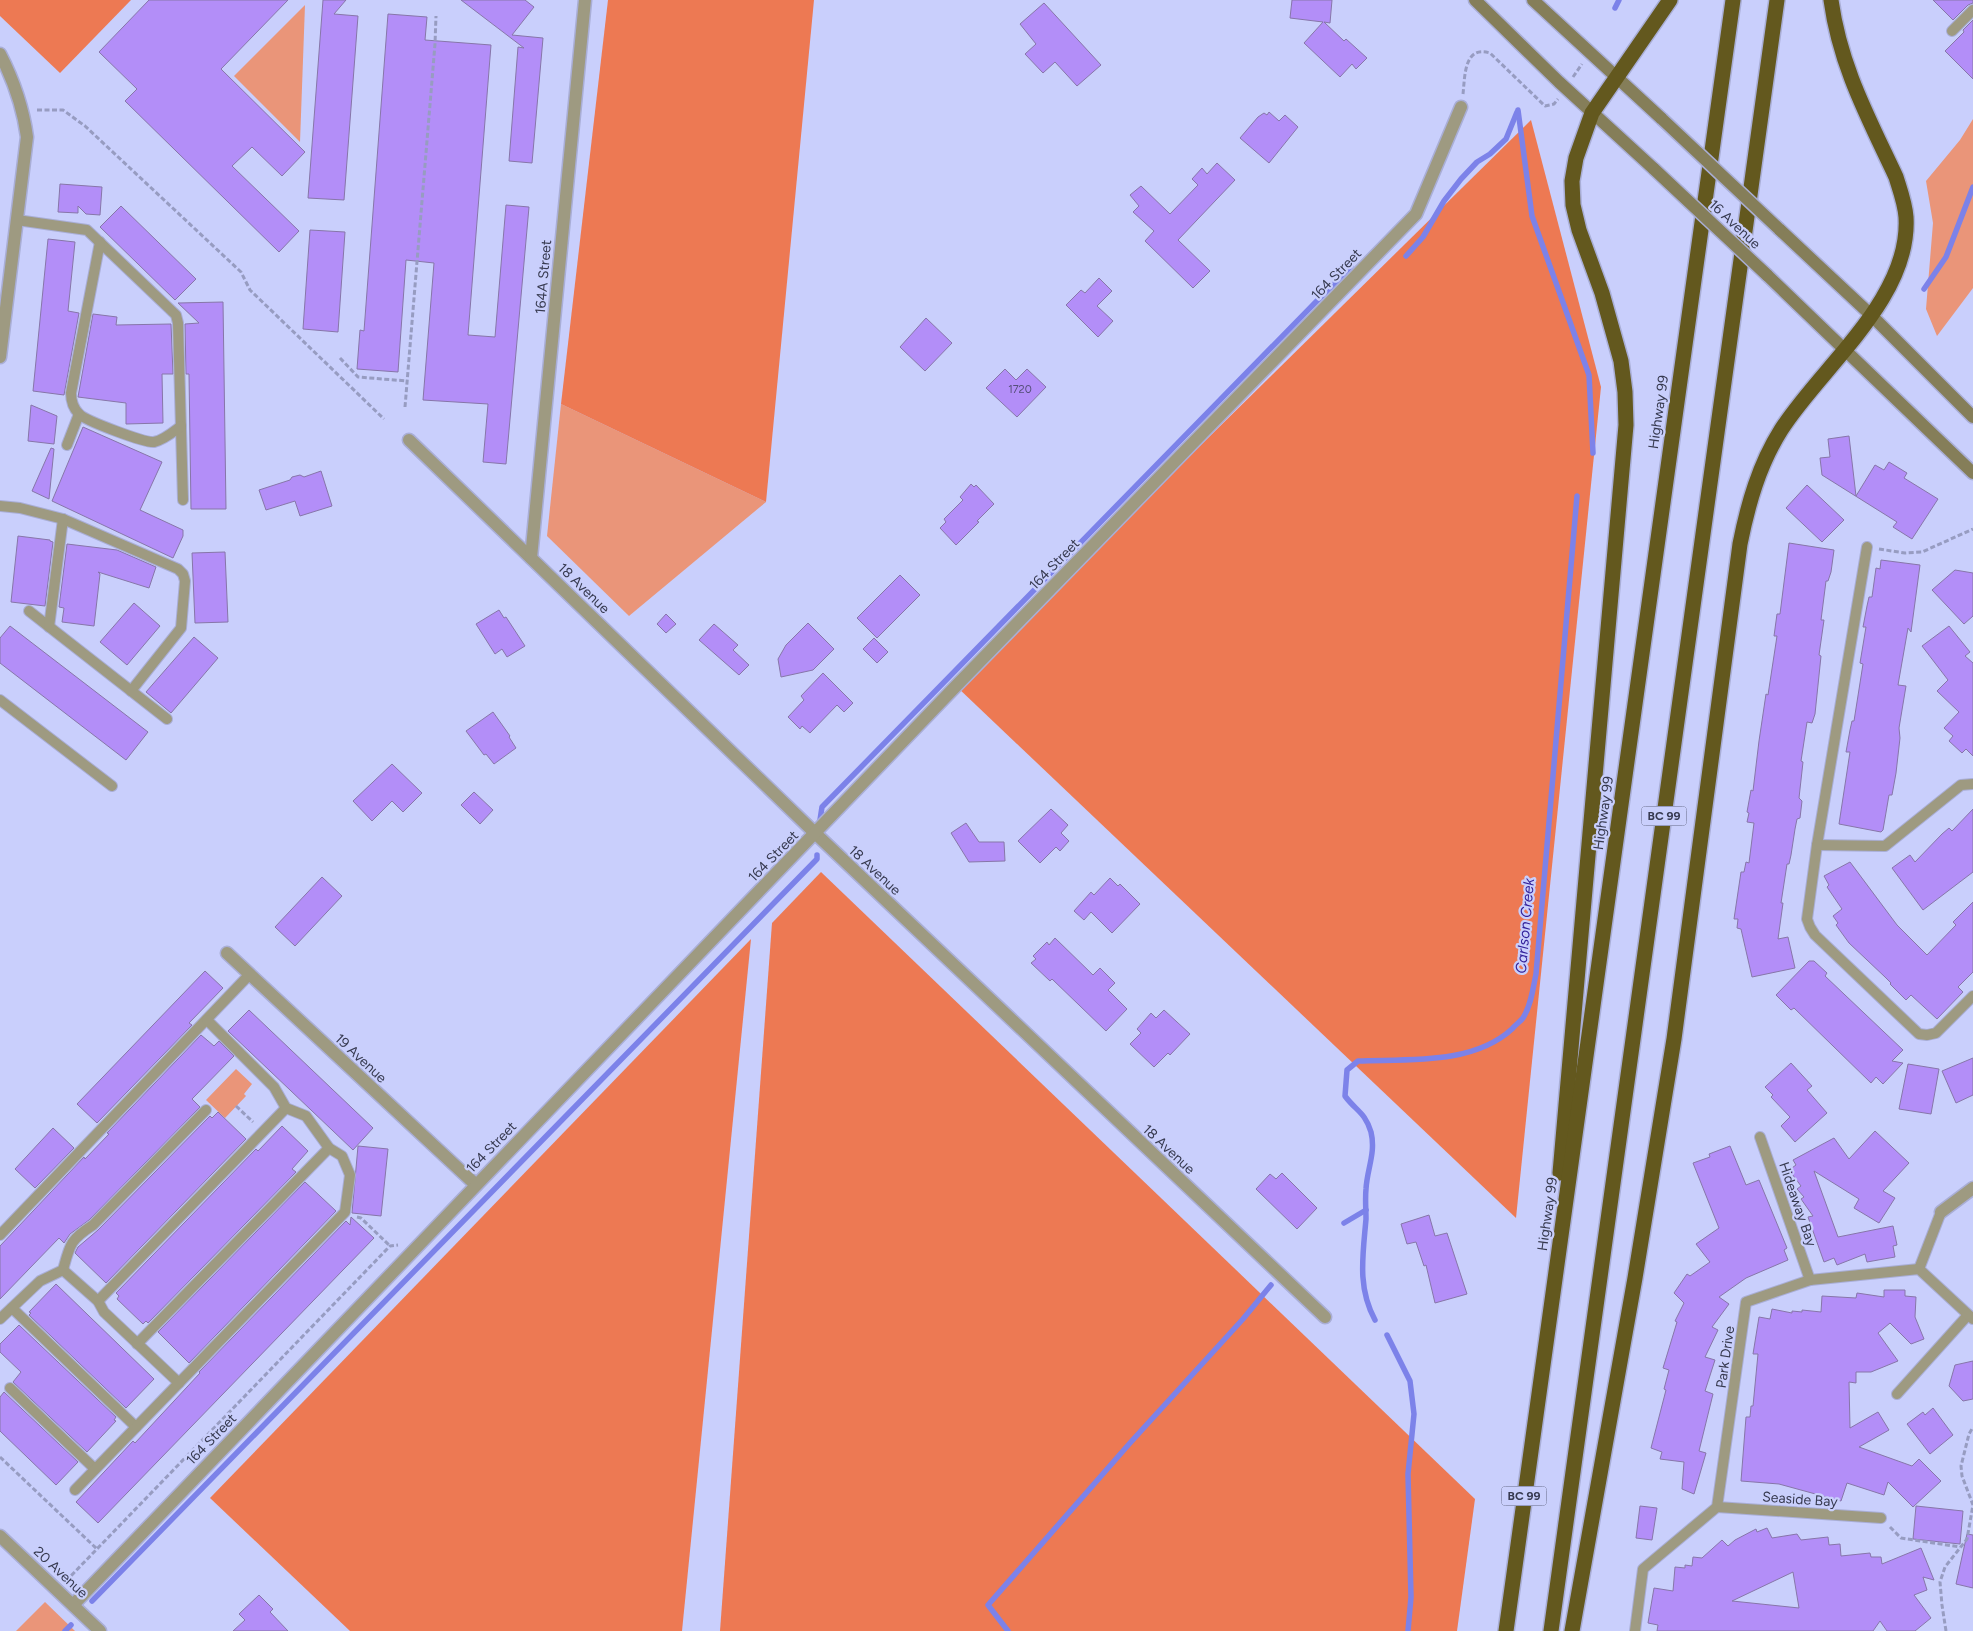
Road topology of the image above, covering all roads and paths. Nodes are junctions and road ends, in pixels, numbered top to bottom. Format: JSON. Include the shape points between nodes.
{"nodes":[{"id":1,"x":585,"y":0,"type":"edge"},
{"id":2,"x":1475,"y":0,"type":"edge"},
{"id":3,"x":1533,"y":0,"type":"edge"},
{"id":4,"x":1670,"y":0,"type":"edge"},
{"id":5,"x":1733,"y":0,"type":"edge"},
{"id":6,"x":1777,"y":0,"type":"edge"},
{"id":7,"x":1831,"y":0,"type":"edge"},
{"id":8,"x":1973,"y":10,"type":"edge"},
{"id":9,"x":436,"y":16,"type":"dead end"},
{"id":10,"x":1952,"y":31,"type":"dead end"},
{"id":11,"x":0,"y":54,"type":"edge"},
{"id":12,"x":1616,"y":77,"type":"junction"},
{"id":13,"x":1554,"y":104,"type":"dead end"},
{"id":14,"x":1461,"y":106,"type":"joint"},
{"id":15,"x":37,"y":110,"type":"dead end"},
{"id":16,"x":1592,"y":113,"type":"junction"},
{"id":17,"x":17,"y":220,"type":"junction"},
{"id":18,"x":100,"y":242,"type":"junction"},
{"id":19,"x":1871,"y":315,"type":"junction"},
{"id":20,"x":1845,"y":351,"type":"junction"},
{"id":21,"x":0,"y":357,"type":"edge"},
{"id":22,"x":340,"y":358,"type":"dead end"},
{"id":23,"x":407,"y":381,"type":"junction"},
{"id":24,"x":405,"y":407,"type":"dead end"},
{"id":25,"x":79,"y":414,"type":"junction"},
{"id":26,"x":1973,"y":417,"type":"edge"},
{"id":27,"x":384,"y":419,"type":"dead end"},
{"id":28,"x":181,"y":426,"type":"junction"},
{"id":29,"x":409,"y":440,"type":"dead end"},
{"id":30,"x":67,"y":445,"type":"dead end"},
{"id":31,"x":1973,"y":473,"type":"edge"},
{"id":32,"x":183,"y":500,"type":"dead end"},
{"id":33,"x":0,"y":506,"type":"edge"},
{"id":34,"x":63,"y":519,"type":"junction"},
{"id":35,"x":1973,"y":529,"type":"edge"},
{"id":36,"x":1867,"y":547,"type":"joint"},
{"id":37,"x":532,"y":558,"type":"junction"},
{"id":38,"x":29,"y":611,"type":"dead end"},
{"id":39,"x":49,"y":627,"type":"junction"},
{"id":40,"x":131,"y":691,"type":"junction"},
{"id":41,"x":0,"y":700,"type":"edge"},
{"id":42,"x":167,"y":719,"type":"dead end"},
{"id":43,"x":1973,"y":784,"type":"edge"},
{"id":44,"x":112,"y":786,"type":"dead end"},
{"id":45,"x":816,"y":834,"type":"junction"},
{"id":46,"x":1817,"y":845,"type":"junction"},
{"id":47,"x":227,"y":953,"type":"dead end"},
{"id":48,"x":250,"y":974,"type":"junction"},
{"id":49,"x":1973,"y":996,"type":"edge"},
{"id":50,"x":207,"y":1020,"type":"junction"},
{"id":51,"x":236,"y":1106,"type":"dead end"},
{"id":52,"x":286,"y":1108,"type":"junction"},
{"id":53,"x":206,"y":1110,"type":"dead end"},
{"id":54,"x":263,"y":1131,"type":"junction"},
{"id":55,"x":1760,"y":1137,"type":"dead end"},
{"id":56,"x":329,"y":1148,"type":"junction"},
{"id":57,"x":476,"y":1185,"type":"junction"},
{"id":58,"x":1973,"y":1188,"type":"edge"},
{"id":59,"x":345,"y":1212,"type":"junction"},
{"id":60,"x":1941,"y":1212,"type":"joint"},
{"id":61,"x":0,"y":1235,"type":"edge"},
{"id":62,"x":419,"y":1244,"type":"junction"},
{"id":63,"x":390,"y":1246,"type":"junction"},
{"id":64,"x":1919,"y":1268,"type":"junction"},
{"id":65,"x":63,"y":1270,"type":"junction"},
{"id":66,"x":1810,"y":1280,"type":"junction"},
{"id":67,"x":98,"y":1301,"type":"junction"},
{"id":68,"x":12,"y":1308,"type":"junction"},
{"id":69,"x":1325,"y":1317,"type":"dead end"},
{"id":70,"x":1971,"y":1317,"type":"edge"},
{"id":71,"x":0,"y":1319,"type":"edge"},
{"id":72,"x":137,"y":1344,"type":"junction"},
{"id":73,"x":1543,"y":1361,"type":"junction"},
{"id":74,"x":179,"y":1383,"type":"junction"},
{"id":75,"x":10,"y":1388,"type":"dead end"},
{"id":76,"x":1897,"y":1394,"type":"dead end"},
{"id":77,"x":136,"y":1427,"type":"junction"},
{"id":78,"x":1973,"y":1427,"type":"edge"},
{"id":79,"x":0,"y":1458,"type":"edge"},
{"id":80,"x":95,"y":1470,"type":"junction"},
{"id":81,"x":75,"y":1490,"type":"dead end"},
{"id":82,"x":1717,"y":1507,"type":"junction"},
{"id":83,"x":1881,"y":1518,"type":"joint"},
{"id":84,"x":0,"y":1536,"type":"edge"},
{"id":85,"x":1960,"y":1547,"type":"junction"},
{"id":86,"x":97,"y":1549,"type":"junction"},
{"id":87,"x":57,"y":1590,"type":"junction"},
{"id":88,"x":73,"y":1605,"type":"junction"},
{"id":89,"x":100,"y":1631,"type":"edge"},
{"id":90,"x":1506,"y":1631,"type":"edge"},
{"id":91,"x":1550,"y":1631,"type":"edge"},
{"id":92,"x":1572,"y":1631,"type":"edge"},
{"id":93,"x":1635,"y":1631,"type":"edge"},
{"id":94,"x":1946,"y":1631,"type":"edge"}],
"edges":[{"from":1,"to":37,"type":"street","name":"164A Street"},
{"from":2,"to":16,"type":"main road","name":"16 Avenue"},
{"from":3,"to":12,"type":"main road","name":"16 Avenue"},
{"from":4,"to":12,"type":"highway"},
{"from":5,"to":73,"type":"highway","name":"Highway 99","number":"BC 99"},
{"from":6,"to":91,"type":"highway","number":"BC 99"},
{"from":7,"to":19,"type":"highway","via":[[1844,61],[1896,177],[1906,217],[1906,236],[1900,256],[1885,293]]},
{"from":8,"to":10,"type":"lane"},
{"from":9,"to":23,"type":"path"},
{"from":11,"to":17,"type":"street","via":[[15,86],[27,137]]},
{"from":12,"to":16,"type":"highway"},
{"from":12,"to":19,"type":"main road","name":"16 Avenue","bridge":true},
{"from":13,"to":14,"type":"path","via":[[1545,106],[1490,53],[1484,51],[1475,53],[1466,63]]},
{"from":14,"to":45,"type":"street","name":"164 Street","via":[[1416,214]]},
{"from":15,"to":27,"type":"path","via":[[63,110],[86,126],[241,272],[250,290]]},
{"from":16,"to":20,"type":"main road","name":"16 Avenue","bridge":true,"via":[[1768,275]]},
{"from":16,"to":73,"type":"highway","via":[[1576,158],[1572,181],[1574,205],[1621,361],[1626,425]]},
{"from":17,"to":18,"type":"lane","via":[[82,228]]},
{"from":17,"to":21,"type":"street"},
{"from":18,"to":25,"type":"lane","via":[[71,393]]},
{"from":18,"to":28,"type":"lane","via":[[177,319]]},
{"from":19,"to":20,"type":"highway"},
{"from":19,"to":26,"type":"main road","name":"16 Avenue"},
{"from":20,"to":31,"type":"main road","name":"16 Avenue"},
{"from":20,"to":92,"type":"highway","via":[[1781,430],[1762,467],[1740,544],[1671,1057]]},
{"from":22,"to":23,"type":"path","via":[[358,377]]},
{"from":23,"to":24,"type":"path"},
{"from":25,"to":28,"type":"lane","via":[[145,442],[157,441]]},
{"from":25,"to":30,"type":"lane"},
{"from":28,"to":32,"type":"lane"},
{"from":29,"to":37,"type":"street","name":"18 Avenue"},
{"from":33,"to":34,"type":"lane"},
{"from":34,"to":39,"type":"lane"},
{"from":34,"to":40,"type":"lane","via":[[183,574],[181,628]]},
{"from":35,"to":36,"type":"path","via":[[1922,552],[1905,554]]},
{"from":36,"to":46,"type":"lane"},
{"from":37,"to":45,"type":"street","name":"18 Avenue"},
{"from":38,"to":39,"type":"lane"},
{"from":39,"to":40,"type":"lane"},
{"from":40,"to":42,"type":"lane"},
{"from":41,"to":44,"type":"lane"},
{"from":43,"to":46,"type":"lane","via":[[1961,785],[1885,846]]},
{"from":45,"to":57,"type":"street","name":"164 Street"},
{"from":45,"to":69,"type":"street","name":"18 Avenue"},
{"from":46,"to":49,"type":"lane","via":[[1807,919],[1816,935],[1919,1034],[1936,1033]]},
{"from":47,"to":48,"type":"street","name":"19 Avenue"},
{"from":48,"to":50,"type":"lane"},
{"from":48,"to":57,"type":"street","name":"19 Avenue"},
{"from":50,"to":52,"type":"lane","via":[[274,1087]]},
{"from":50,"to":61,"type":"lane"},
{"from":51,"to":54,"type":"path"},
{"from":52,"to":54,"type":"lane"},
{"from":52,"to":56,"type":"lane","via":[[306,1116]]},
{"from":53,"to":65,"type":"lane","via":[[93,1225],[78,1234],[70,1244]]},
{"from":54,"to":67,"type":"lane"},
{"from":55,"to":66,"type":"lane","name":"Hideaway Bay"},
{"from":56,"to":59,"type":"lane","via":[[342,1156],[350,1175]]},
{"from":56,"to":72,"type":"lane"},
{"from":57,"to":62,"type":"street","name":"164 Street"},
{"from":58,"to":60,"type":"street"},
{"from":59,"to":63,"type":"path","via":[[361,1218]]},
{"from":59,"to":74,"type":"lane"},
{"from":60,"to":64,"type":"lane"},
{"from":62,"to":63,"type":"path"},
{"from":62,"to":88,"type":"street","name":"164 Street"},
{"from":63,"to":86,"type":"path"},
{"from":64,"to":66,"type":"lane","name":"Park Drive"},
{"from":64,"to":70,"type":"lane"},
{"from":65,"to":67,"type":"lane"},
{"from":65,"to":68,"type":"lane","via":[[40,1281]]},
{"from":66,"to":82,"type":"lane","name":"Park Drive","via":[[1746,1302]]},
{"from":67,"to":72,"type":"lane","via":[[104,1312]]},
{"from":68,"to":71,"type":"lane"},
{"from":68,"to":77,"type":"lane"},
{"from":70,"to":76,"type":"lane"},
{"from":72,"to":74,"type":"lane"},
{"from":73,"to":90,"type":"highway","name":"Highway 99","number":"BC 99"},
{"from":74,"to":77,"type":"lane"},
{"from":75,"to":80,"type":"lane"},
{"from":77,"to":80,"type":"lane"},
{"from":78,"to":85,"type":"path","via":[[1961,1466],[1973,1505],[1966,1539]]},
{"from":79,"to":86,"type":"path"},
{"from":80,"to":81,"type":"lane"},
{"from":82,"to":83,"type":"lane","name":"Seaside Bay"},
{"from":82,"to":93,"type":"lane","via":[[1643,1569]]},
{"from":83,"to":85,"type":"path","via":[[1900,1538]]},
{"from":84,"to":87,"type":"street","name":"20 Avenue"},
{"from":85,"to":94,"type":"path","via":[[1945,1567],[1940,1582]]},
{"from":86,"to":87,"type":"path"},
{"from":87,"to":88,"type":"street","name":"20 Avenue"},
{"from":88,"to":89,"type":"street","name":"20 Avenue"}]}
